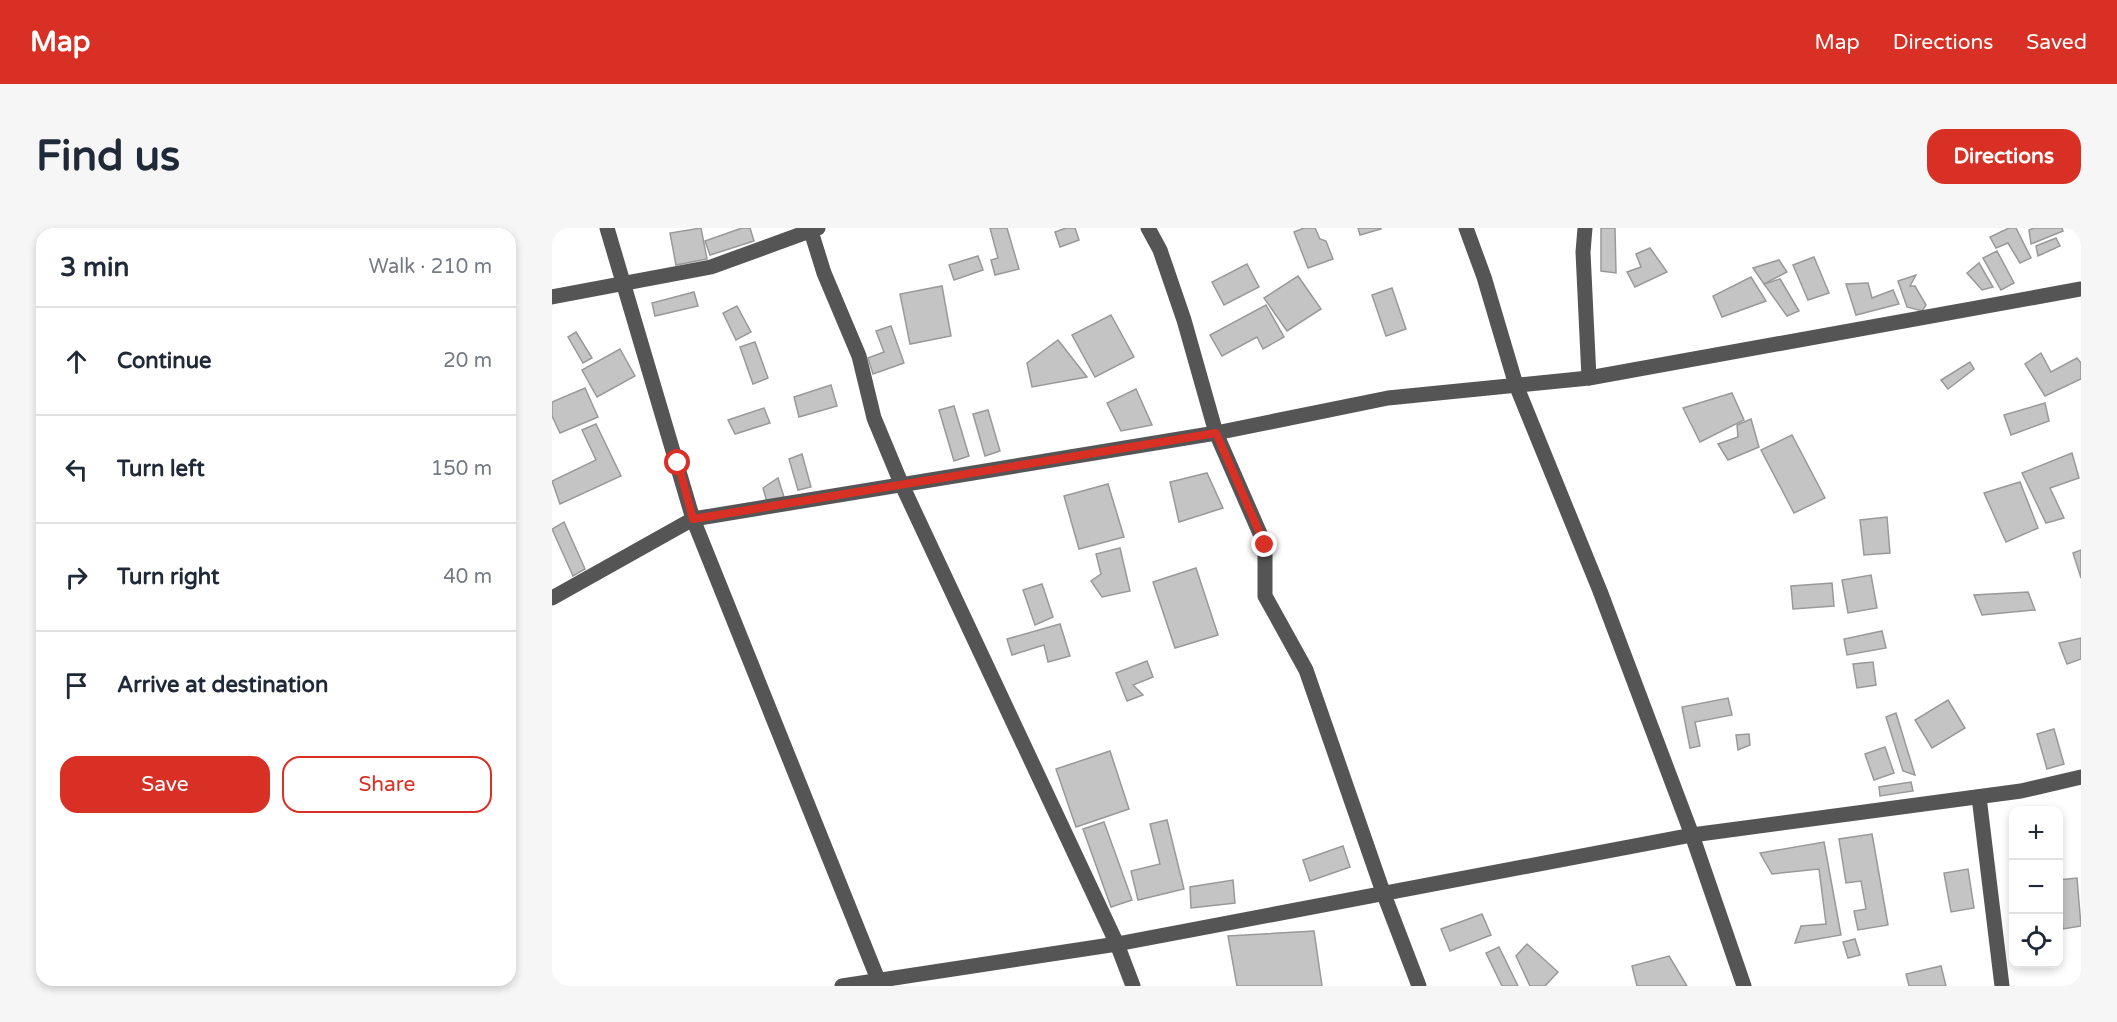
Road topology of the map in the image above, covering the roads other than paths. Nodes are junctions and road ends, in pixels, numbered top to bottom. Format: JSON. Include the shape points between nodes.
{"nodes":[{"id":1,"x":606,"y":228,"type":"edge"},
{"id":2,"x":1148,"y":228,"type":"edge"},
{"id":3,"x":1466,"y":228,"type":"edge"},
{"id":4,"x":1585,"y":228,"type":"edge"},
{"id":5,"x":813,"y":229,"type":"edge"},
{"id":6,"x":621,"y":283,"type":"junction"},
{"id":7,"x":2081,"y":289,"type":"edge"},
{"id":8,"x":552,"y":297,"type":"edge"},
{"id":9,"x":1589,"y":378,"type":"junction"},
{"id":10,"x":1516,"y":385,"type":"junction"},
{"id":11,"x":1216,"y":433,"type":"junction"},
{"id":12,"x":901,"y":483,"type":"junction"},
{"id":13,"x":693,"y":519,"type":"junction"},
{"id":14,"x":552,"y":598,"type":"edge"},
{"id":15,"x":2081,"y":777,"type":"edge"},
{"id":16,"x":1978,"y":797,"type":"junction"},
{"id":17,"x":1692,"y":835,"type":"junction"},
{"id":18,"x":1383,"y":892,"type":"junction"},
{"id":19,"x":1117,"y":944,"type":"junction"},
{"id":20,"x":882,"y":984,"type":"edge"},
{"id":21,"x":842,"y":986,"type":"edge"},
{"id":22,"x":1133,"y":986,"type":"edge"},
{"id":23,"x":1419,"y":986,"type":"edge"},
{"id":24,"x":1744,"y":986,"type":"edge"},
{"id":25,"x":2002,"y":986,"type":"edge"}],
"edges":[{"from":1,"to":6,"type":"street"},
{"from":2,"to":11,"type":"street","via":[[1160,250],[1184,320]]},
{"from":3,"to":10,"type":"street"},
{"from":4,"to":9,"type":"street"},
{"from":5,"to":6,"type":"street","via":[[711,267]]},
{"from":5,"to":12,"type":"street","via":[[824,273],[859,356],[874,418]]},
{"from":6,"to":8,"type":"street"},
{"from":6,"to":13,"type":"street"},
{"from":7,"to":9,"type":"street"},
{"from":9,"to":10,"type":"street"},
{"from":10,"to":11,"type":"street","via":[[1388,398]]},
{"from":10,"to":17,"type":"street","via":[[1600,591]]},
{"from":11,"to":12,"type":"street"},
{"from":11,"to":18,"type":"street","via":[[1265,545],[1266,596],[1306,670]]},
{"from":12,"to":13,"type":"street"},
{"from":12,"to":19,"type":"street"},
{"from":13,"to":14,"type":"street"},
{"from":13,"to":20,"type":"street"},
{"from":15,"to":16,"type":"street"},
{"from":16,"to":17,"type":"street"},
{"from":16,"to":25,"type":"street"},
{"from":17,"to":18,"type":"street"},
{"from":17,"to":24,"type":"street"},
{"from":18,"to":19,"type":"street"},
{"from":18,"to":23,"type":"street"},
{"from":19,"to":20,"type":"street"},
{"from":19,"to":22,"type":"street"},
{"from":20,"to":21,"type":"street"}]}
